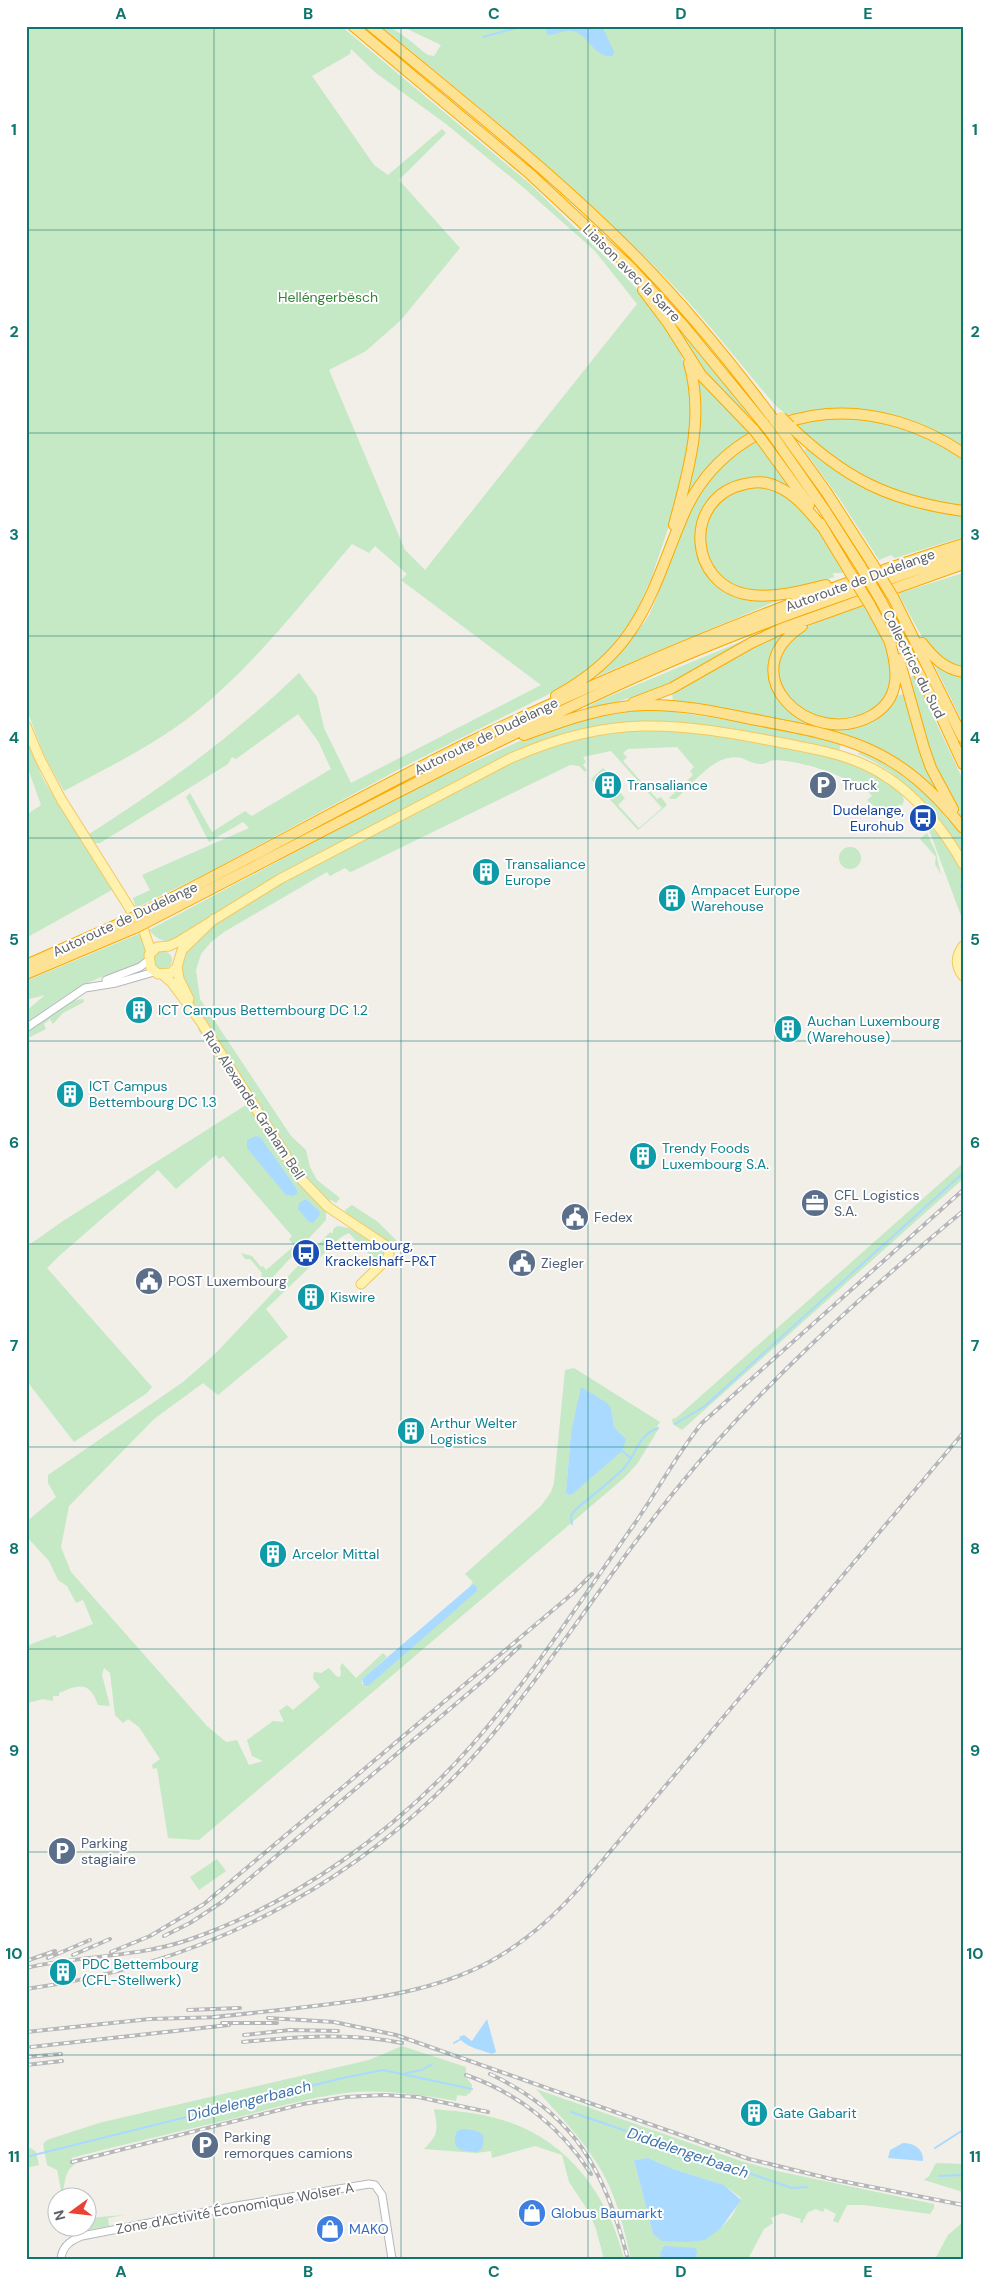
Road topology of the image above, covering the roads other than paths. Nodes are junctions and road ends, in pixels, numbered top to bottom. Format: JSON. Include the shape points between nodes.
{"nodes":[{"id":1,"x":353,"y":26,"type":"edge"},
{"id":2,"x":371,"y":26,"type":"edge"},
{"id":3,"x":608,"y":247,"type":"junction"},
{"id":4,"x":684,"y":350,"type":"junction"},
{"id":5,"x":773,"y":420,"type":"junction"},
{"id":6,"x":785,"y":428,"type":"junction"},
{"id":7,"x":963,"y":453,"type":"edge"},
{"id":8,"x":963,"y":512,"type":"edge"},
{"id":9,"x":823,"y":528,"type":"junction"},
{"id":10,"x":963,"y":544,"type":"edge"},
{"id":11,"x":668,"y":553,"type":"junction"},
{"id":12,"x":963,"y":554,"type":"edge"},
{"id":13,"x":872,"y":563,"type":"joint"},
{"id":14,"x":963,"y":564,"type":"edge"},
{"id":15,"x":892,"y":566,"type":"junction"},
{"id":16,"x":860,"y":567,"type":"joint"},
{"id":17,"x":963,"y":571,"type":"edge"},
{"id":18,"x":935,"y":574,"type":"junction"},
{"id":19,"x":831,"y":611,"type":"junction"},
{"id":20,"x":908,"y":625,"type":"junction"},
{"id":21,"x":889,"y":639,"type":"junction"},
{"id":22,"x":963,"y":672,"type":"edge"},
{"id":23,"x":621,"y":708,"type":"junction"},
{"id":24,"x":514,"y":720,"type":"junction"},
{"id":25,"x":26,"y":726,"type":"edge"},
{"id":26,"x":963,"y":738,"type":"edge"},
{"id":27,"x":490,"y":746,"type":"junction"},
{"id":28,"x":963,"y":764,"type":"edge"},
{"id":29,"x":963,"y":827,"type":"edge"},
{"id":30,"x":963,"y":864,"type":"edge"},
{"id":31,"x":214,"y":919,"type":"junction"},
{"id":32,"x":139,"y":923,"type":"junction"},
{"id":33,"x":164,"y":946,"type":"junction"},
{"id":34,"x":963,"y":946,"type":"edge"},
{"id":35,"x":150,"y":956,"type":"junction"},
{"id":36,"x":177,"y":963,"type":"junction"},
{"id":37,"x":26,"y":965,"type":"edge"},
{"id":38,"x":154,"y":972,"type":"junction"},
{"id":39,"x":26,"y":974,"type":"edge"},
{"id":40,"x":163,"y":975,"type":"junction"},
{"id":41,"x":963,"y":976,"type":"edge"},
{"id":42,"x":97,"y":986,"type":"junction"},
{"id":43,"x":201,"y":1022,"type":"junction"},
{"id":44,"x":26,"y":1028,"type":"edge"},
{"id":45,"x":361,"y":1284,"type":"dead end"},
{"id":46,"x":61,"y":2259,"type":"edge"},
{"id":47,"x":392,"y":2259,"type":"edge"}],
"edges":[{"from":1,"to":3,"type":"highway","name":"Liaison avec la Sarre","via":[[530,174]]},
{"from":2,"to":5,"type":"highway","name":"Liaison avec la Sarre","via":[[538,165],[611,232],[714,343]]},
{"from":3,"to":4,"type":"highway","via":[[656,306]]},
{"from":3,"to":5,"type":"highway","name":"Liaison avec la Sarre"},
{"from":4,"to":9,"type":"highway","bridge":true,"via":[[710,386],[761,438]]},
{"from":4,"to":11,"type":"highway","via":[[693,381],[696,426]]},
{"from":5,"to":6,"type":"highway","name":"Liaison avec la Sarre","bridge":true},
{"from":5,"to":16,"type":"highway","name":"Liaison avec la Sarre","bridge":true,"via":[[771,434]]},
{"from":6,"to":8,"type":"highway","via":[[863,482],[901,498]]},
{"from":6,"to":13,"type":"highway","name":"Liaison avec la Sarre"},
{"from":7,"to":11,"type":"highway","via":[[935,436],[901,422],[869,416],[816,415],[769,428],[743,442],[716,465],[694,494]]},
{"from":9,"to":15,"type":"highway","via":[[786,491],[769,483],[755,482],[731,488],[718,497],[703,519],[700,544],[706,565],[718,580],[732,590],[752,595],[808,590]]},
{"from":9,"to":21,"type":"highway","bridge":true},
{"from":10,"to":15,"type":"highway","name":"Autoroute de Dudelange"},
{"from":11,"to":24,"type":"highway","via":[[649,599],[608,659],[578,683]]},
{"from":12,"to":27,"type":"highway","name":"Autoroute de Dudelange","via":[[792,613],[660,666]]},
{"from":13,"to":20,"type":"highway","name":"Collectrice du Sud","bridge":true},
{"from":14,"to":18,"type":"highway"},
{"from":15,"to":24,"type":"highway","name":"Autoroute de Dudelange","via":[[694,642]]},
{"from":16,"to":28,"type":"highway","name":"Collectrice du Sud","bridge":true,"via":[[881,601]]},
{"from":17,"to":18,"type":"highway"},
{"from":18,"to":19,"type":"highway"},
{"from":19,"to":21,"type":"highway","via":[[793,632],[783,642],[774,660],[777,689],[801,715],[826,724],[841,724],[865,719],[886,705],[895,687],[896,662]]},
{"from":19,"to":23,"type":"highway","via":[[781,629],[672,688]]},
{"from":20,"to":22,"type":"highway","via":[[933,657],[945,667]]},
{"from":20,"to":26,"type":"highway","name":"Collectrice du Sud"},
{"from":21,"to":29,"type":"highway","via":[[900,660],[931,768]]},
{"from":23,"to":27,"type":"highway","via":[[575,716]]},
{"from":23,"to":29,"type":"highway","via":[[645,705],[716,712],[835,736],[870,748],[922,782]]},
{"from":24,"to":32,"type":"highway","name":"Autoroute de Dudelange","via":[[221,874]]},
{"from":25,"to":32,"type":"main road","via":[[61,799]]},
{"from":27,"to":32,"type":"highway","name":"Autoroute de Dudelange"},
{"from":30,"to":31,"type":"main road","via":[[915,800],[869,766],[823,750],[717,730],[640,724],[580,733],[511,758],[296,871]]},
{"from":31,"to":33,"type":"main road"},
{"from":31,"to":36,"type":"main road","via":[[182,950]]},
{"from":32,"to":33,"type":"main road"},
{"from":32,"to":35,"type":"main road"},
{"from":32,"to":37,"type":"highway","name":"Autoroute de Dudelange"},
{"from":32,"to":39,"type":"highway","name":"Autoroute de Dudelange"},
{"from":33,"to":35,"type":"main road"},
{"from":33,"to":36,"type":"main road","via":[[175,951]]},
{"from":34,"to":41,"type":"main road","via":[[957,958]]},
{"from":35,"to":38,"type":"main road"},
{"from":35,"to":42,"type":"street","via":[[140,967],[104,980]]},
{"from":36,"to":40,"type":"main road","via":[[171,973]]},
{"from":36,"to":43,"type":"main road","name":"Rue Alexander Graham Bell","via":[[179,978]]},
{"from":38,"to":40,"type":"main road"},
{"from":38,"to":42,"type":"street"},
{"from":40,"to":43,"type":"main road","name":"Rue Alexander Graham Bell"},
{"from":42,"to":44,"type":"street","via":[[68,997]]},
{"from":43,"to":45,"type":"main road","name":"Rue Alexander Graham Bell","via":[[313,1194],[336,1214],[388,1247],[387,1259]]},
{"from":46,"to":47,"type":"street","name":"Zone d'Activité Économique Wolser A","via":[[67,2244],[82,2236],[369,2184],[375,2185],[382,2195]]}]}
